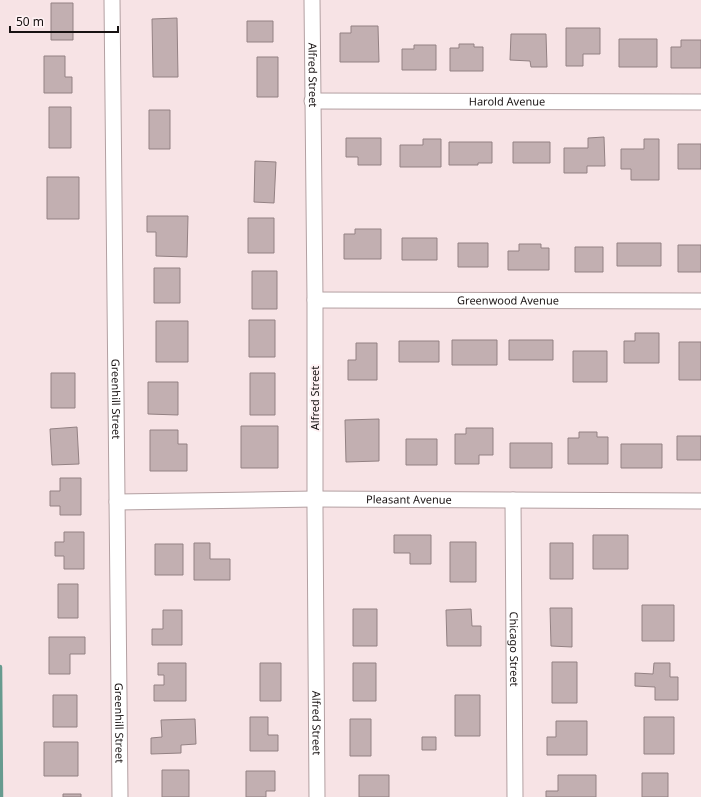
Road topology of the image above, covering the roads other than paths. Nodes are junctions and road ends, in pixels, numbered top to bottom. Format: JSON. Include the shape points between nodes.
{"nodes":[{"id":1,"x":112,"y":0,"type":"edge"},
{"id":2,"x":312,"y":0,"type":"edge"},
{"id":3,"x":312,"y":101,"type":"junction"},
{"id":4,"x":701,"y":102,"type":"edge"},
{"id":5,"x":315,"y":300,"type":"junction"},
{"id":6,"x":701,"y":301,"type":"edge"},
{"id":7,"x":315,"y":499,"type":"junction"},
{"id":8,"x":513,"y":500,"type":"junction"},
{"id":9,"x":701,"y":501,"type":"edge"},
{"id":10,"x":117,"y":502,"type":"junction"},
{"id":11,"x":120,"y":797,"type":"edge"},
{"id":12,"x":317,"y":797,"type":"edge"},
{"id":13,"x":515,"y":797,"type":"edge"}],
"edges":[{"from":1,"to":10,"type":"street","name":"Greenhill Street"},
{"from":2,"to":3,"type":"street","name":"Alfred Street"},
{"from":3,"to":4,"type":"street","name":"Harold Avenue"},
{"from":3,"to":5,"type":"street","name":"Alfred Street"},
{"from":5,"to":6,"type":"street","name":"Greenwood Avenue"},
{"from":5,"to":7,"type":"street","name":"Alfred Street"},
{"from":7,"to":8,"type":"street","name":"Pleasant Avenue"},
{"from":7,"to":10,"type":"street","name":"Pleasant Avenue"},
{"from":7,"to":12,"type":"street","name":"Alfred Street"},
{"from":8,"to":9,"type":"street","name":"Pleasant Avenue"},
{"from":8,"to":13,"type":"street","name":"Chicago Street"},
{"from":10,"to":11,"type":"street","name":"Greenhill Street"}]}
